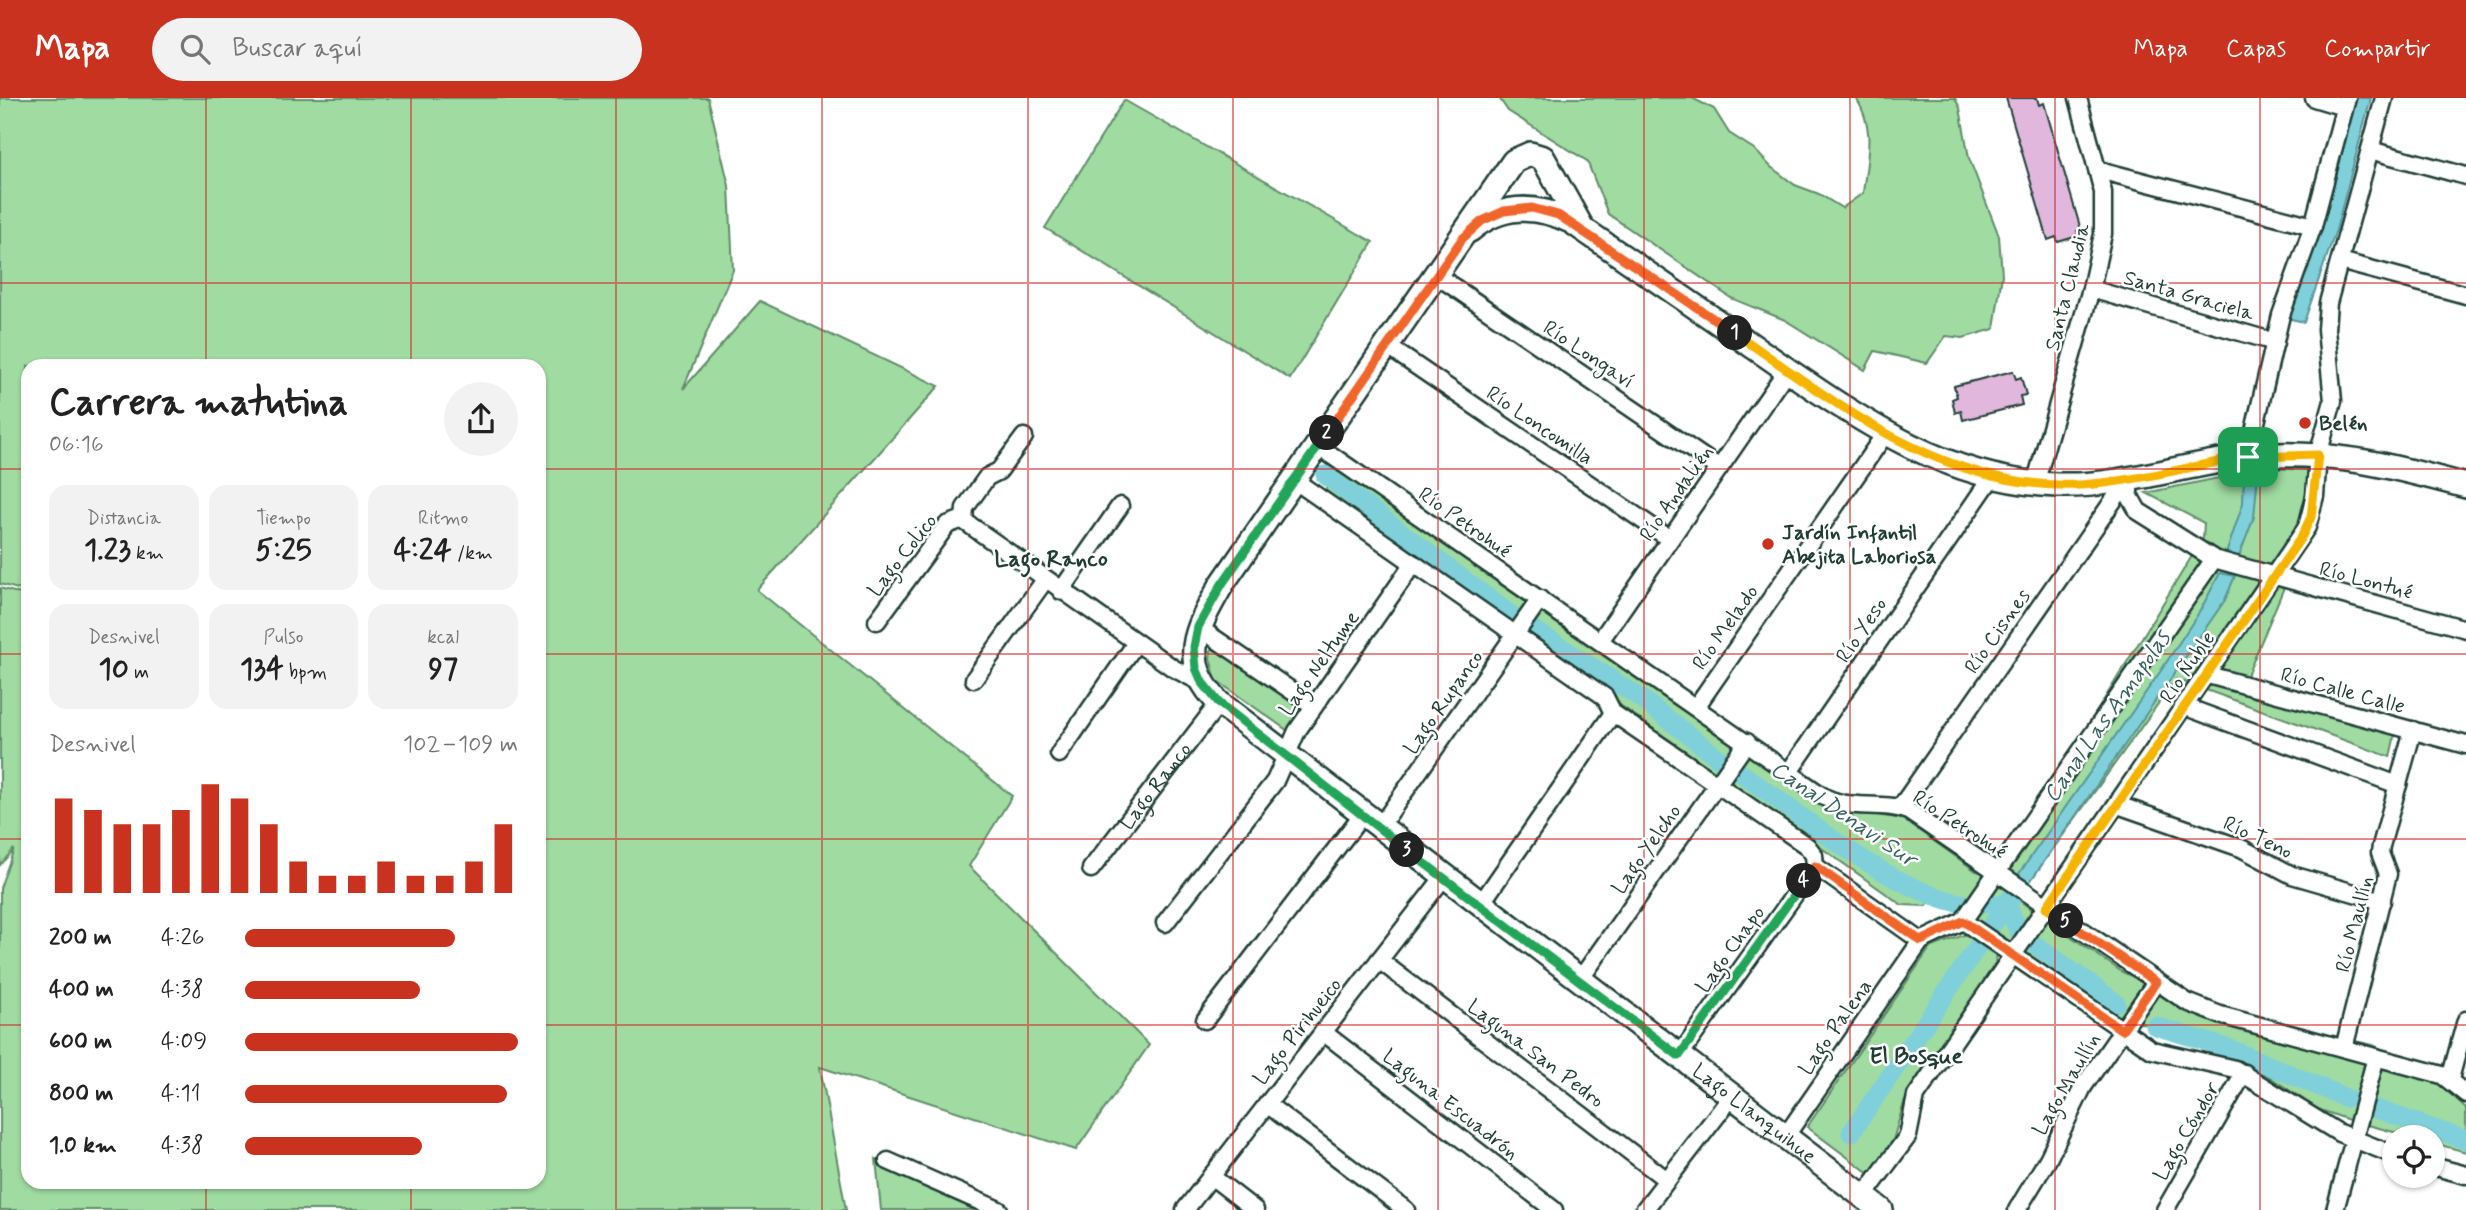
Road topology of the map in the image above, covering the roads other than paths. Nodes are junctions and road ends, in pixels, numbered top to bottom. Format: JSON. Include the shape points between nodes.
{"nodes":[{"id":1,"x":2078,"y":98,"type":"edge"},
{"id":2,"x":2314,"y":98,"type":"edge"},
{"id":3,"x":2384,"y":98,"type":"edge"},
{"id":4,"x":2346,"y":102,"type":"edge"},
{"id":5,"x":2370,"y":150,"type":"junction"},
{"id":6,"x":2099,"y":170,"type":"junction"},
{"id":7,"x":2466,"y":176,"type":"edge"},
{"id":8,"x":2312,"y":226,"type":"junction"},
{"id":9,"x":1582,"y":229,"type":"junction"},
{"id":10,"x":1462,"y":239,"type":"junction"},
{"id":11,"x":2340,"y":261,"type":"junction"},
{"id":12,"x":1436,"y":275,"type":"junction"},
{"id":13,"x":2091,"y":289,"type":"junction"},
{"id":14,"x":2466,"y":295,"type":"edge"},
{"id":15,"x":2275,"y":342,"type":"junction"},
{"id":16,"x":1387,"y":346,"type":"junction"},
{"id":17,"x":1787,"y":370,"type":"junction"},
{"id":18,"x":1885,"y":434,"type":"junction"},
{"id":19,"x":1024,"y":437,"type":"dead end"},
{"id":20,"x":1318,"y":446,"type":"junction"},
{"id":21,"x":2318,"y":455,"type":"junction"},
{"id":22,"x":2248,"y":457,"type":"junction"},
{"id":23,"x":1719,"y":468,"type":"junction"},
{"id":24,"x":1992,"y":477,"type":"junction"},
{"id":25,"x":2129,"y":478,"type":"junction"},
{"id":26,"x":1294,"y":480,"type":"junction"},
{"id":27,"x":2035,"y":484,"type":"junction"},
{"id":28,"x":2466,"y":486,"type":"edge"},
{"id":29,"x":1120,"y":506,"type":"dead end"},
{"id":30,"x":963,"y":519,"type":"junction"},
{"id":31,"x":1670,"y":539,"type":"junction"},
{"id":32,"x":2214,"y":559,"type":"junction"},
{"id":33,"x":1413,"y":564,"type":"junction"},
{"id":34,"x":2275,"y":577,"type":"junction"},
{"id":35,"x":1045,"y":580,"type":"junction"},
{"id":36,"x":1061,"y":591,"type":"junction"},
{"id":37,"x":1540,"y":599,"type":"junction"},
{"id":38,"x":877,"y":621,"type":"dead end"},
{"id":39,"x":1198,"y":627,"type":"junction"},
{"id":40,"x":2466,"y":629,"type":"edge"},
{"id":41,"x":1516,"y":635,"type":"junction"},
{"id":42,"x":1600,"y":641,"type":"junction"},
{"id":43,"x":1136,"y":643,"type":"junction"},
{"id":44,"x":2208,"y":675,"type":"junction"},
{"id":45,"x":974,"y":679,"type":"dead end"},
{"id":46,"x":1202,"y":682,"type":"junction"},
{"id":47,"x":1219,"y":703,"type":"junction"},
{"id":48,"x":1314,"y":706,"type":"junction"},
{"id":49,"x":1696,"y":707,"type":"junction"},
{"id":50,"x":2186,"y":707,"type":"junction"},
{"id":51,"x":1613,"y":713,"type":"junction"},
{"id":52,"x":2413,"y":730,"type":"junction"},
{"id":53,"x":1747,"y":742,"type":"junction"},
{"id":54,"x":2466,"y":745,"type":"edge"},
{"id":55,"x":1059,"y":754,"type":"dead end"},
{"id":56,"x":1286,"y":756,"type":"junction"},
{"id":57,"x":1789,"y":772,"type":"junction"},
{"id":58,"x":1717,"y":784,"type":"junction"},
{"id":59,"x":2399,"y":785,"type":"junction"},
{"id":60,"x":2118,"y":805,"type":"junction"},
{"id":61,"x":1900,"y":808,"type":"junction"},
{"id":62,"x":1371,"y":822,"type":"junction"},
{"id":63,"x":1815,"y":866,"type":"junction"},
{"id":64,"x":1091,"y":869,"type":"dead end"},
{"id":65,"x":1997,"y":874,"type":"junction"},
{"id":66,"x":1444,"y":878,"type":"junction"},
{"id":67,"x":2382,"y":901,"type":"junction"},
{"id":68,"x":1480,"y":905,"type":"junction"},
{"id":69,"x":2046,"y":908,"type":"junction"},
{"id":70,"x":1963,"y":921,"type":"junction"},
{"id":71,"x":1165,"y":923,"type":"dead end"},
{"id":72,"x":1921,"y":941,"type":"junction"},
{"id":73,"x":2014,"y":956,"type":"junction"},
{"id":74,"x":1379,"y":960,"type":"junction"},
{"id":75,"x":1579,"y":981,"type":"junction"},
{"id":76,"x":2156,"y":982,"type":"junction"},
{"id":77,"x":1205,"y":1020,"type":"dead end"},
{"id":78,"x":2466,"y":1020,"type":"edge"},
{"id":79,"x":2122,"y":1030,"type":"junction"},
{"id":80,"x":1323,"y":1031,"type":"junction"},
{"id":81,"x":2344,"y":1048,"type":"junction"},
{"id":82,"x":1679,"y":1056,"type":"junction"},
{"id":83,"x":2376,"y":1057,"type":"junction"},
{"id":84,"x":2244,"y":1073,"type":"junction"},
{"id":85,"x":2450,"y":1079,"type":"junction"},
{"id":86,"x":2466,"y":1094,"type":"edge"},
{"id":87,"x":1732,"y":1096,"type":"junction"},
{"id":88,"x":1267,"y":1104,"type":"junction"},
{"id":89,"x":1785,"y":1136,"type":"junction"},
{"id":90,"x":2354,"y":1140,"type":"junction"},
{"id":91,"x":2382,"y":1150,"type":"edge"},
{"id":92,"x":888,"y":1161,"type":"dead end"},
{"id":93,"x":2445,"y":1169,"type":"edge"},
{"id":94,"x":2466,"y":1175,"type":"edge"},
{"id":95,"x":1211,"y":1176,"type":"junction"},
{"id":96,"x":1667,"y":1180,"type":"junction"},
{"id":97,"x":1872,"y":1203,"type":"edge"},
{"id":98,"x":999,"y":1210,"type":"edge"},
{"id":99,"x":1185,"y":1210,"type":"edge"},
{"id":100,"x":1255,"y":1210,"type":"edge"},
{"id":101,"x":1406,"y":1210,"type":"edge"},
{"id":102,"x":1554,"y":1210,"type":"edge"},
{"id":103,"x":1645,"y":1210,"type":"edge"},
{"id":104,"x":2017,"y":1210,"type":"edge"},
{"id":105,"x":2165,"y":1210,"type":"edge"},
{"id":106,"x":2335,"y":1210,"type":"edge"}],
"edges":[{"from":1,"to":6,"type":"street","name":"Santa Claudia"},
{"from":2,"to":4,"type":"street"},
{"from":3,"to":5,"type":"street","name":"Río Ñuble"},
{"from":4,"to":8,"type":"street"},
{"from":5,"to":7,"type":"street"},
{"from":5,"to":11,"type":"street","name":"Río Ñuble"},
{"from":6,"to":8,"type":"street"},
{"from":6,"to":13,"type":"street","name":"Santa Claudia","via":[[2105,214]]},
{"from":8,"to":15,"type":"street"},
{"from":9,"to":10,"type":"street","via":[[1545,211],[1518,208],[1482,221]]},
{"from":9,"to":10,"type":"street","via":[[1548,163],[1530,154],[1518,157],[1507,169]]},
{"from":9,"to":17,"type":"street"},
{"from":10,"to":12,"type":"street"},
{"from":11,"to":14,"type":"street"},
{"from":11,"to":21,"type":"street","name":"Río Ñuble","via":[[2326,315],[2333,401]]},
{"from":12,"to":16,"type":"street"},
{"from":12,"to":23,"type":"street","name":"Río Longaví"},
{"from":13,"to":15,"type":"street","name":"Santa Graciela"},
{"from":13,"to":27,"type":"street","name":"Santa Claudia"},
{"from":15,"to":22,"type":"street"},
{"from":16,"to":20,"type":"street"},
{"from":16,"to":31,"type":"street","name":"Río Loncomilla"},
{"from":17,"to":18,"type":"street"},
{"from":17,"to":23,"type":"street","name":"Río Andalién"},
{"from":18,"to":24,"type":"street","via":[[1938,460]]},
{"from":18,"to":49,"type":"street","name":"Río Melado"},
{"from":19,"to":30,"type":"street","via":[[999,471],[987,477],[965,508]]},
{"from":20,"to":26,"type":"street"},
{"from":20,"to":37,"type":"street","name":"Río Petrohué"},
{"from":21,"to":22,"type":"street"},
{"from":21,"to":28,"type":"street","via":[[2369,461]]},
{"from":21,"to":34,"type":"street","name":"Río Ñuble","via":[[2311,517]]},
{"from":22,"to":25,"type":"street"},
{"from":23,"to":31,"type":"street","name":"Río Andalién"},
{"from":24,"to":27,"type":"street"},
{"from":24,"to":57,"type":"street","name":"Río Yeso"},
{"from":25,"to":27,"type":"street","via":[[2081,485]]},
{"from":25,"to":32,"type":"street","name":"Río Lontué","via":[[2129,495],[2138,511]]},
{"from":25,"to":61,"type":"street","name":"Río Cisnes"},
{"from":26,"to":33,"type":"street"},
{"from":26,"to":39,"type":"street"},
{"from":29,"to":36,"type":"street"},
{"from":30,"to":35,"type":"street","name":"Lago Llanquihue"},
{"from":30,"to":38,"type":"street","name":"Lago Colico","via":[[947,525]]},
{"from":31,"to":42,"type":"street","name":"Río Andalién"},
{"from":32,"to":34,"type":"street","name":"Río Lontué"},
{"from":32,"to":65,"type":"street","name":"Río Ñuble"},
{"from":33,"to":41,"type":"street"},
{"from":33,"to":48,"type":"street","name":"Lago Neltume"},
{"from":34,"to":40,"type":"street","name":"Río Lontué"},
{"from":34,"to":44,"type":"street","name":"Río Ñuble"},
{"from":35,"to":36,"type":"street","name":"Lago Llanquihue"},
{"from":35,"to":45,"type":"street"},
{"from":36,"to":43,"type":"street","name":"Lago Llanquihue"},
{"from":37,"to":41,"type":"street","name":"Lago Rupanco"},
{"from":37,"to":42,"type":"street","name":"Río Petrohué"},
{"from":39,"to":46,"type":"street","via":[[1194,657]]},
{"from":39,"to":48,"type":"street"},
{"from":41,"to":51,"type":"street","via":[[1605,697]]},
{"from":41,"to":62,"type":"street","name":"Lago Rupanco"},
{"from":42,"to":49,"type":"street","name":"Río Petrohué"},
{"from":43,"to":46,"type":"street","name":"Lago Llanquihue","via":[[1184,676]]},
{"from":43,"to":55,"type":"street"},
{"from":44,"to":50,"type":"street","name":"Río Ñuble"},
{"from":44,"to":52,"type":"street","name":"Río Calle Calle"},
{"from":46,"to":47,"type":"street","name":"Lago Llanquihue"},
{"from":47,"to":56,"type":"street","name":"Lago Llanquihue"},
{"from":47,"to":64,"type":"street","name":"Lago Ranco"},
{"from":48,"to":56,"type":"street","name":"Lago Neltume"},
{"from":49,"to":53,"type":"street","name":"Río Petrohué"},
{"from":50,"to":59,"type":"street"},
{"from":50,"to":60,"type":"street","name":"Río Ñuble"},
{"from":51,"to":58,"type":"street"},
{"from":51,"to":68,"type":"street"},
{"from":52,"to":54,"type":"street","name":"Río Calle Calle"},
{"from":52,"to":59,"type":"street","name":"Río Maullín"},
{"from":53,"to":57,"type":"street","name":"Río Petrohué"},
{"from":53,"to":58,"type":"street","name":"Lago Yelcho"},
{"from":56,"to":62,"type":"street","name":"Lago Llanquihue"},
{"from":56,"to":71,"type":"street","name":"Lago Neltume","via":[[1275,781]]},
{"from":57,"to":61,"type":"street","name":"Río Petrohué","via":[[1832,801]]},
{"from":58,"to":63,"type":"street","via":[[1807,846]]},
{"from":58,"to":75,"type":"street","name":"Lago Yelcho"},
{"from":59,"to":67,"type":"street","name":"Río Maullín","via":[[2381,846],[2388,868]]},
{"from":60,"to":67,"type":"street","name":"Río Teno","via":[[2241,848],[2292,875]]},
{"from":60,"to":69,"type":"street","name":"Río Ñuble"},
{"from":61,"to":65,"type":"street","name":"Río Petrohué"},
{"from":62,"to":66,"type":"street","name":"Lago Llanquihue"},
{"from":62,"to":77,"type":"street","name":"Lago Rupanco"},
{"from":63,"to":72,"type":"street"},
{"from":63,"to":82,"type":"street","name":"Lago Chapo"},
{"from":65,"to":69,"type":"street","name":"Río Petrohué"},
{"from":65,"to":70,"type":"street","name":"Río Ñuble"},
{"from":66,"to":68,"type":"street","name":"Lago Llanquihue"},
{"from":66,"to":74,"type":"street","name":"Lago Pirihueico"},
{"from":67,"to":81,"type":"street","name":"Río Maullín"},
{"from":68,"to":75,"type":"street","name":"Lago Llanquihue"},
{"from":69,"to":73,"type":"street","name":"Río Ñuble"},
{"from":69,"to":76,"type":"street","name":"Río Petrohué"},
{"from":70,"to":72,"type":"street"},
{"from":70,"to":73,"type":"street"},
{"from":72,"to":89,"type":"street","name":"Lago Palena"},
{"from":73,"to":79,"type":"street"},
{"from":73,"to":97,"type":"street","name":"Río Ñuble","via":[[1916,1096],[1908,1136]]},
{"from":74,"to":80,"type":"street","name":"Lago Pirihueico"},
{"from":74,"to":96,"type":"street","name":"Laguna San Pedro"},
{"from":75,"to":82,"type":"street","name":"Lago Llanquihue"},
{"from":76,"to":79,"type":"street","name":"Lago Maullín"},
{"from":76,"to":81,"type":"street","name":"Río Petrohué","via":[[2208,1012]]},
{"from":78,"to":85,"type":"street"},
{"from":79,"to":84,"type":"street","via":[[2163,1054]]},
{"from":79,"to":104,"type":"street","name":"Lago Maullín","via":[[2071,1108],[2048,1159]]},
{"from":80,"to":88,"type":"street","name":"Lago Pirihueico"},
{"from":80,"to":102,"type":"street","name":"Laguna Escuadrón"},
{"from":81,"to":83,"type":"street","name":"Río Petrohué"},
{"from":82,"to":87,"type":"street","name":"Lago Llanquihue"},
{"from":83,"to":85,"type":"street","name":"Río Petrohué"},
{"from":83,"to":90,"type":"street"},
{"from":84,"to":90,"type":"street"},
{"from":84,"to":105,"type":"street","name":"Lago Cóndor"},
{"from":85,"to":86,"type":"street","name":"Río Petrohué"},
{"from":87,"to":89,"type":"street","name":"Lago Llanquihue"},
{"from":87,"to":96,"type":"street"},
{"from":88,"to":95,"type":"street","name":"Lago Pirihueico"},
{"from":88,"to":101,"type":"street"},
{"from":89,"to":97,"type":"street","name":"Lago Llanquihue"},
{"from":90,"to":91,"type":"street"},
{"from":90,"to":106,"type":"street"},
{"from":92,"to":98,"type":"street"},
{"from":93,"to":94,"type":"street"},
{"from":95,"to":99,"type":"street","name":"Lago Pirihueico"},
{"from":95,"to":100,"type":"street"},
{"from":96,"to":103,"type":"street"}]}
